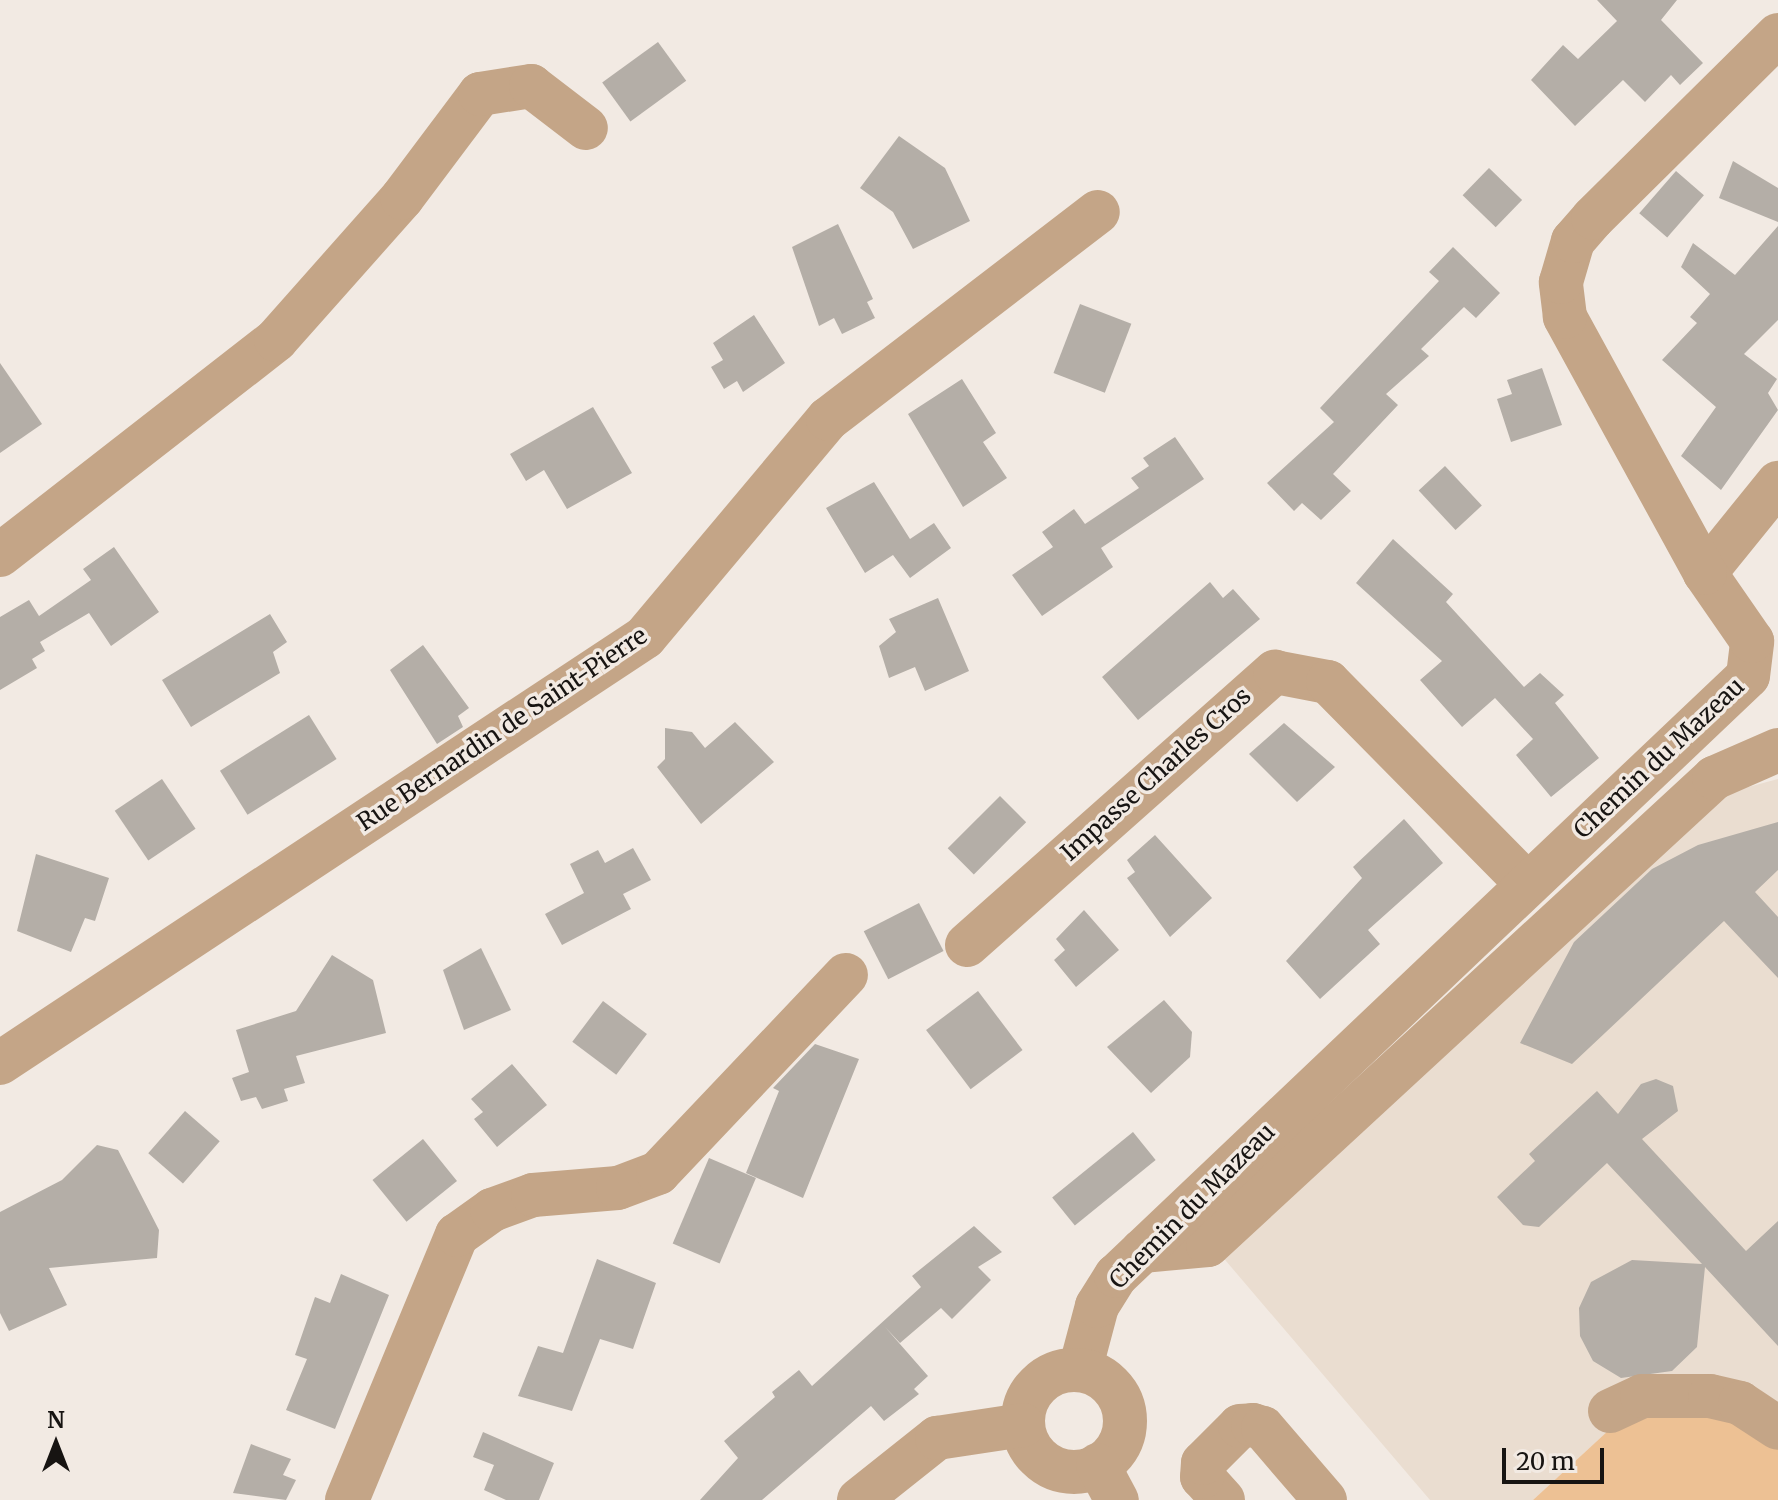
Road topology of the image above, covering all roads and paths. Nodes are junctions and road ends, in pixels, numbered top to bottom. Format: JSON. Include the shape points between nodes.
{"nodes":[{"id":1,"x":1778,"y":35,"type":"edge"},
{"id":2,"x":586,"y":128,"type":"dead end"},
{"id":3,"x":1098,"y":212,"type":"dead end"},
{"id":4,"x":1778,"y":483,"type":"edge"},
{"id":5,"x":0,"y":555,"type":"edge"},
{"id":6,"x":1705,"y":573,"type":"junction"},
{"id":7,"x":1766,"y":667,"type":"edge"},
{"id":8,"x":1778,"y":750,"type":"edge"},
{"id":9,"x":1526,"y":883,"type":"junction"},
{"id":10,"x":967,"y":945,"type":"dead end"},
{"id":11,"x":846,"y":975,"type":"dead end"},
{"id":12,"x":0,"y":1063,"type":"edge"},
{"id":13,"x":1142,"y":1251,"type":"junction"},
{"id":14,"x":1080,"y":1370,"type":"junction"},
{"id":15,"x":1610,"y":1411,"type":"dead end"},
{"id":16,"x":1023,"y":1425,"type":"junction"},
{"id":17,"x":1778,"y":1428,"type":"edge"},
{"id":18,"x":1108,"y":1483,"type":"edge"},
{"id":19,"x":347,"y":1500,"type":"edge"},
{"id":20,"x":859,"y":1500,"type":"edge"},
{"id":21,"x":1223,"y":1500,"type":"edge"},
{"id":22,"x":1325,"y":1500,"type":"edge"}],
"edges":[{"from":1,"to":6,"type":"street","name":"Chemin du Mazeau","via":[[1593,218],[1563,263],[1565,317]]},
{"from":2,"to":5,"type":"street","via":[[531,86],[480,94],[402,198],[276,340]]},
{"from":3,"to":12,"type":"street","name":"Rue Bernardin de Saint-Pierre","via":[[828,419],[645,637]]},
{"from":4,"to":6,"type":"street"},
{"from":6,"to":7,"type":"street","name":"Chemin du Mazeau"},
{"from":7,"to":9,"type":"street","name":"Chemin du Mazeau"},
{"from":8,"to":13,"type":"street","via":[[1714,778],[1208,1245]]},
{"from":9,"to":10,"type":"street","name":"Impasse Charles Cros","via":[[1328,682],[1275,672]]},
{"from":9,"to":13,"type":"street","name":"Chemin du Mazeau"},
{"from":11,"to":19,"type":"street","via":[[658,1173],[618,1188],[533,1195],[492,1210],[457,1235]]},
{"from":13,"to":14,"type":"street","name":"Chemin du Mazeau","via":[[1097,1306]]},
{"from":14,"to":16,"type":"street","via":[[1038,1384]]},
{"from":14,"to":18,"type":"street","via":[[1110,1385],[1124,1411]]},
{"from":15,"to":17,"type":"street","via":[[1642,1396],[1710,1396],[1740,1403]]},
{"from":16,"to":18,"type":"street","via":[[1043,1462]]},
{"from":16,"to":20,"type":"street","via":[[937,1438]]},
{"from":21,"to":22,"type":"street","via":[[1202,1477],[1203,1463],[1240,1426],[1253,1425],[1263,1428]]}]}
